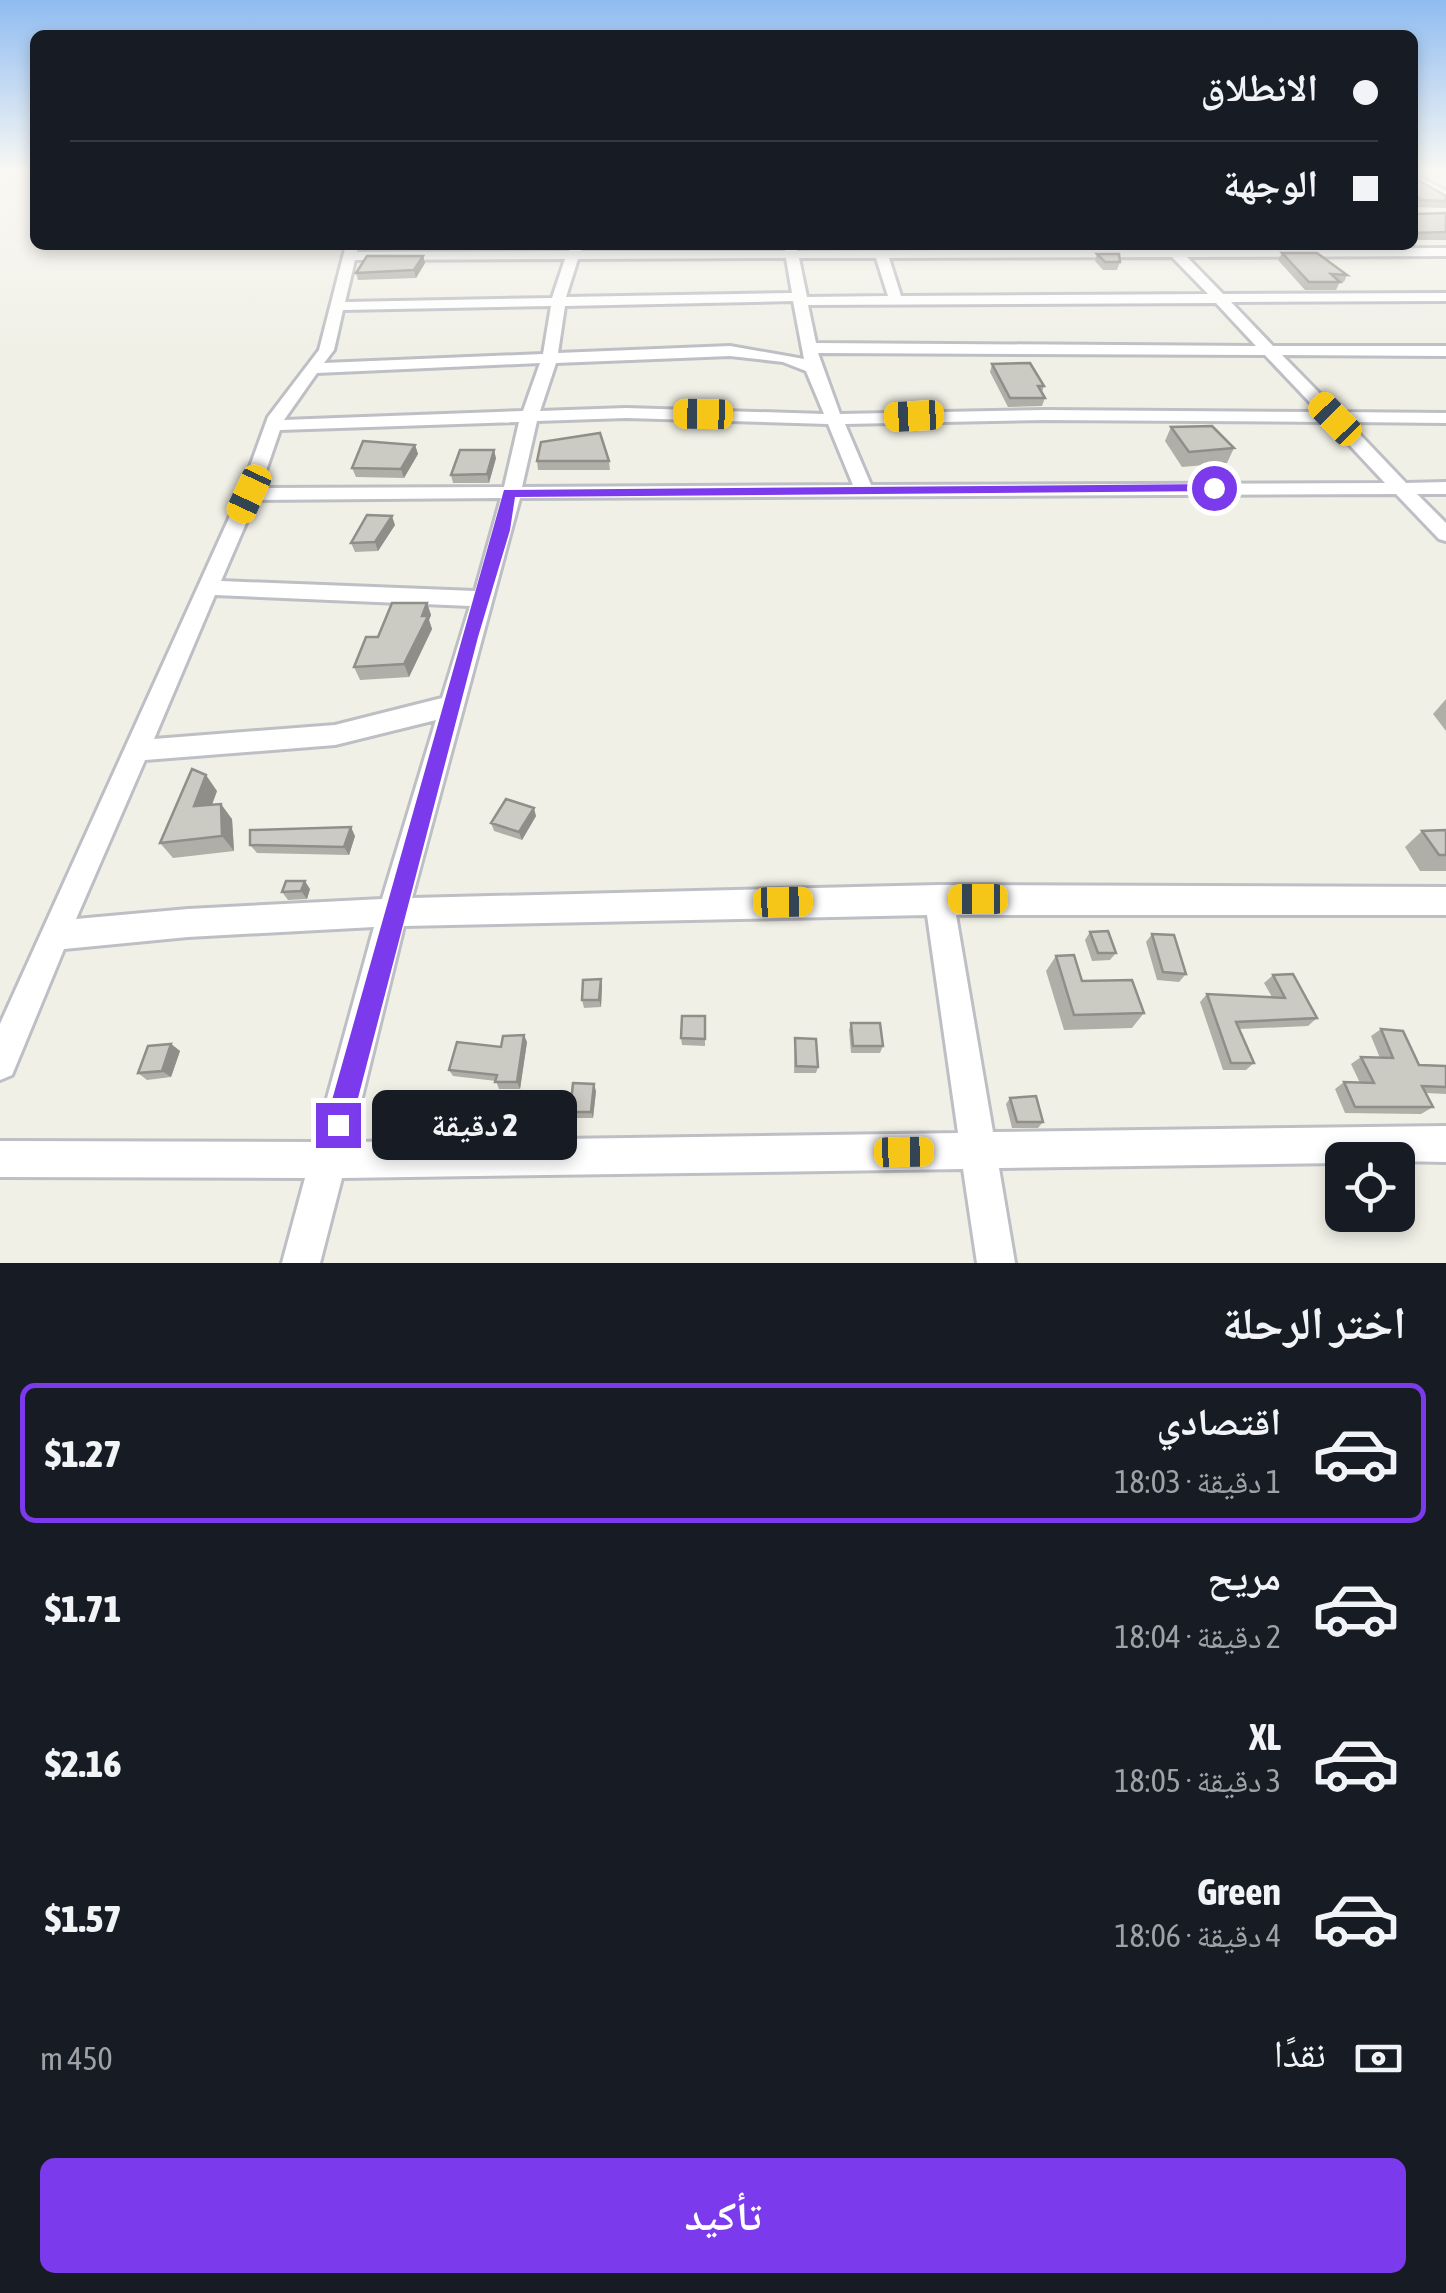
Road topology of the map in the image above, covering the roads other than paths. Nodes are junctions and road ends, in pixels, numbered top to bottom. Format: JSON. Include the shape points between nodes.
{"nodes":[{"id":1,"x":351,"y":250,"type":"edge"},
{"id":2,"x":575,"y":250,"type":"edge"},
{"id":3,"x":787,"y":250,"type":"edge"},
{"id":4,"x":790,"y":250,"type":"edge"},
{"id":5,"x":827,"y":250,"type":"edge"},
{"id":6,"x":1099,"y":250,"type":"edge"},
{"id":7,"x":1172,"y":250,"type":"edge"},
{"id":8,"x":1263,"y":250,"type":"edge"},
{"id":9,"x":1446,"y":252,"type":"edge"},
{"id":10,"x":882,"y":253,"type":"junction"},
{"id":11,"x":744,"y":275,"type":"junction"},
{"id":12,"x":1446,"y":297,"type":"edge"},
{"id":13,"x":1218,"y":298,"type":"junction"},
{"id":14,"x":800,"y":299,"type":"junction"},
{"id":15,"x":560,"y":300,"type":"junction"},
{"id":16,"x":896,"y":300,"type":"junction"},
{"id":17,"x":340,"y":306,"type":"junction"},
{"id":18,"x":810,"y":348,"type":"junction"},
{"id":19,"x":1446,"y":351,"type":"edge"},
{"id":20,"x":1271,"y":352,"type":"junction"},
{"id":21,"x":550,"y":357,"type":"junction"},
{"id":22,"x":314,"y":368,"type":"junction"},
{"id":23,"x":814,"y":368,"type":"junction"},
{"id":24,"x":529,"y":417,"type":"junction"},
{"id":25,"x":1446,"y":418,"type":"edge"},
{"id":26,"x":835,"y":419,"type":"junction"},
{"id":27,"x":1335,"y":419,"type":"junction"},
{"id":28,"x":274,"y":425,"type":"junction"},
{"id":29,"x":1402,"y":487,"type":"junction"},
{"id":30,"x":863,"y":488,"type":"junction"},
{"id":31,"x":1446,"y":488,"type":"edge"},
{"id":32,"x":509,"y":493,"type":"junction"},
{"id":33,"x":249,"y":494,"type":"junction"},
{"id":34,"x":1446,"y":535,"type":"edge"},
{"id":35,"x":206,"y":588,"type":"junction"},
{"id":36,"x":482,"y":600,"type":"junction"},
{"id":37,"x":451,"y":705,"type":"junction"},
{"id":38,"x":135,"y":750,"type":"junction"},
{"id":39,"x":938,"y":898,"type":"junction"},
{"id":40,"x":1446,"y":901,"type":"edge"},
{"id":41,"x":394,"y":912,"type":"junction"},
{"id":42,"x":54,"y":936,"type":"junction"},
{"id":43,"x":0,"y":1062,"type":"edge"},
{"id":44,"x":1446,"y":1144,"type":"edge"},
{"id":45,"x":981,"y":1151,"type":"junction"},
{"id":46,"x":0,"y":1159,"type":"edge"},
{"id":47,"x":329,"y":1160,"type":"junction"},
{"id":48,"x":301,"y":1263,"type":"edge"},
{"id":49,"x":996,"y":1263,"type":"edge"}],
"edges":[{"from":1,"to":2,"type":"street"},
{"from":1,"to":17,"type":"street"},
{"from":2,"to":11,"type":"street"},
{"from":2,"to":15,"type":"street"},
{"from":3,"to":11,"type":"street"},
{"from":4,"to":14,"type":"street"},
{"from":5,"to":10,"type":"street"},
{"from":6,"to":10,"type":"street"},
{"from":7,"to":13,"type":"street"},
{"from":8,"to":9,"type":"street"},
{"from":10,"to":16,"type":"street"},
{"from":11,"to":14,"type":"street"},
{"from":11,"to":15,"type":"street"},
{"from":12,"to":13,"type":"street"},
{"from":13,"to":16,"type":"street"},
{"from":13,"to":20,"type":"street"},
{"from":14,"to":16,"type":"street"},
{"from":14,"to":18,"type":"street"},
{"from":15,"to":17,"type":"street"},
{"from":15,"to":21,"type":"street"},
{"from":17,"to":22,"type":"street"},
{"from":18,"to":20,"type":"street"},
{"from":18,"to":23,"type":"street"},
{"from":19,"to":20,"type":"street"},
{"from":20,"to":27,"type":"street"},
{"from":21,"to":22,"type":"street"},
{"from":21,"to":23,"type":"street","via":[[730,351]]},
{"from":21,"to":24,"type":"street"},
{"from":22,"to":28,"type":"street"},
{"from":23,"to":26,"type":"street"},
{"from":24,"to":26,"type":"street"},
{"from":24,"to":28,"type":"street"},
{"from":24,"to":32,"type":"street"},
{"from":25,"to":27,"type":"street"},
{"from":26,"to":27,"type":"street"},
{"from":26,"to":30,"type":"street"},
{"from":27,"to":29,"type":"street"},
{"from":28,"to":33,"type":"street"},
{"from":29,"to":30,"type":"street"},
{"from":29,"to":31,"type":"street"},
{"from":29,"to":34,"type":"street"},
{"from":30,"to":32,"type":"street"},
{"from":32,"to":33,"type":"street"},
{"from":32,"to":36,"type":"street"},
{"from":33,"to":35,"type":"street"},
{"from":35,"to":36,"type":"street"},
{"from":35,"to":38,"type":"street"},
{"from":36,"to":37,"type":"street"},
{"from":37,"to":38,"type":"street","via":[[354,733]]},
{"from":37,"to":41,"type":"street"},
{"from":38,"to":42,"type":"street"},
{"from":39,"to":40,"type":"street"},
{"from":39,"to":41,"type":"street"},
{"from":39,"to":45,"type":"street"},
{"from":41,"to":42,"type":"street","via":[[168,922]]},
{"from":41,"to":47,"type":"street"},
{"from":42,"to":43,"type":"street"},
{"from":44,"to":45,"type":"street"},
{"from":45,"to":47,"type":"street"},
{"from":45,"to":49,"type":"street"},
{"from":46,"to":47,"type":"street"},
{"from":47,"to":48,"type":"street"}]}
